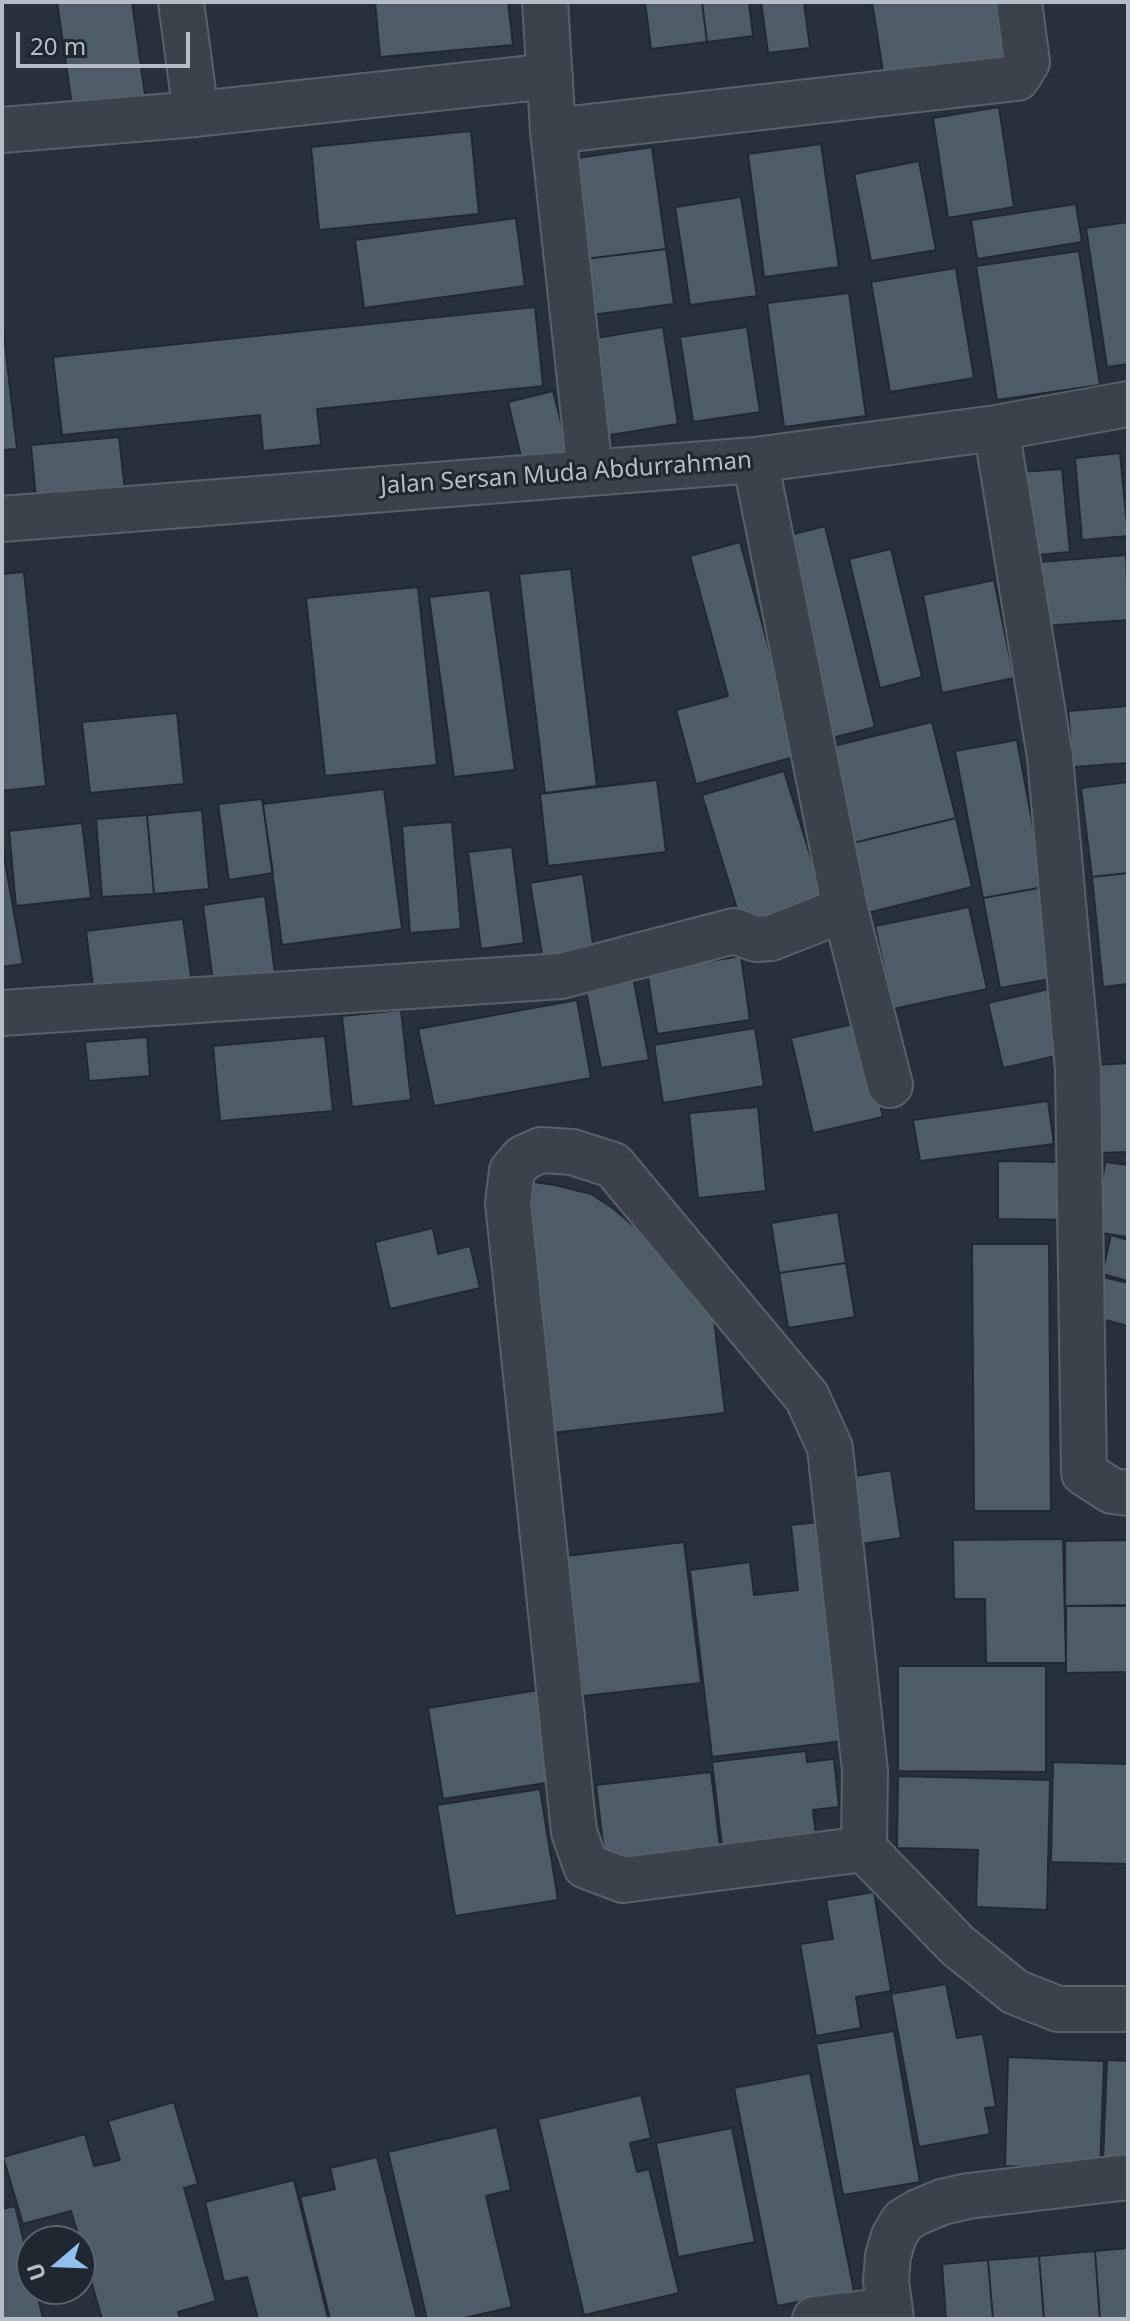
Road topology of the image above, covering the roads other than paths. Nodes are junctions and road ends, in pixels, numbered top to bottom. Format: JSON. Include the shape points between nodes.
{"nodes":[{"id":1,"x":181,"y":2,"type":"edge"},
{"id":2,"x":545,"y":2,"type":"edge"},
{"id":3,"x":1019,"y":2,"type":"edge"},
{"id":4,"x":550,"y":76,"type":"junction"},
{"id":5,"x":196,"y":114,"type":"junction"},
{"id":6,"x":2,"y":130,"type":"edge"},
{"id":7,"x":553,"y":131,"type":"junction"},
{"id":8,"x":1128,"y":404,"type":"edge"},
{"id":9,"x":996,"y":428,"type":"junction"},
{"id":10,"x":755,"y":460,"type":"junction"},
{"id":11,"x":590,"y":472,"type":"junction"},
{"id":12,"x":2,"y":519,"type":"edge"},
{"id":13,"x":845,"y":909,"type":"junction"},
{"id":14,"x":2,"y":1013,"type":"edge"},
{"id":15,"x":890,"y":1085,"type":"dead end"},
{"id":16,"x":1128,"y":1493,"type":"edge"},
{"id":17,"x":864,"y":1849,"type":"junction"},
{"id":18,"x":1128,"y":2009,"type":"edge"},
{"id":19,"x":1128,"y":2177,"type":"edge"},
{"id":20,"x":890,"y":2315,"type":"edge"},
{"id":21,"x":815,"y":2319,"type":"edge"}],
"edges":[{"from":1,"to":5,"type":"street"},
{"from":2,"to":4,"type":"street"},
{"from":3,"to":7,"type":"street","via":[[1027,62],[1017,78]]},
{"from":4,"to":5,"type":"street"},
{"from":4,"to":7,"type":"street"},
{"from":5,"to":6,"type":"street"},
{"from":7,"to":11,"type":"street"},
{"from":8,"to":9,"type":"street","name":"Jalan Sersan Muda Abdurrahman"},
{"from":9,"to":10,"type":"street","name":"Jalan Sersan Muda Abdurrahman"},
{"from":9,"to":16,"type":"street","via":[[1050,757],[1078,1070],[1084,1473],[1112,1491]]},
{"from":10,"to":11,"type":"street","name":"Jalan Sersan Muda Abdurrahman"},
{"from":10,"to":13,"type":"street"},
{"from":11,"to":12,"type":"street","name":"Jalan Sersan Muda Abdurrahman"},
{"from":13,"to":14,"type":"street","via":[[771,938],[734,931],[561,976]]},
{"from":13,"to":15,"type":"street"},
{"from":17,"to":17,"type":"street","via":[[623,1880],[586,1866],[574,1832],[508,1203],[512,1171],[523,1158],[541,1150],[572,1152],[613,1165],[807,1397],[830,1448],[865,1771]]},
{"from":17,"to":18,"type":"street","via":[[957,1945],[1015,1992],[1058,2009]]},
{"from":19,"to":20,"type":"street","via":[[968,2196],[918,2212],[903,2221],[888,2256]]},
{"from":20,"to":21,"type":"street"}]}
